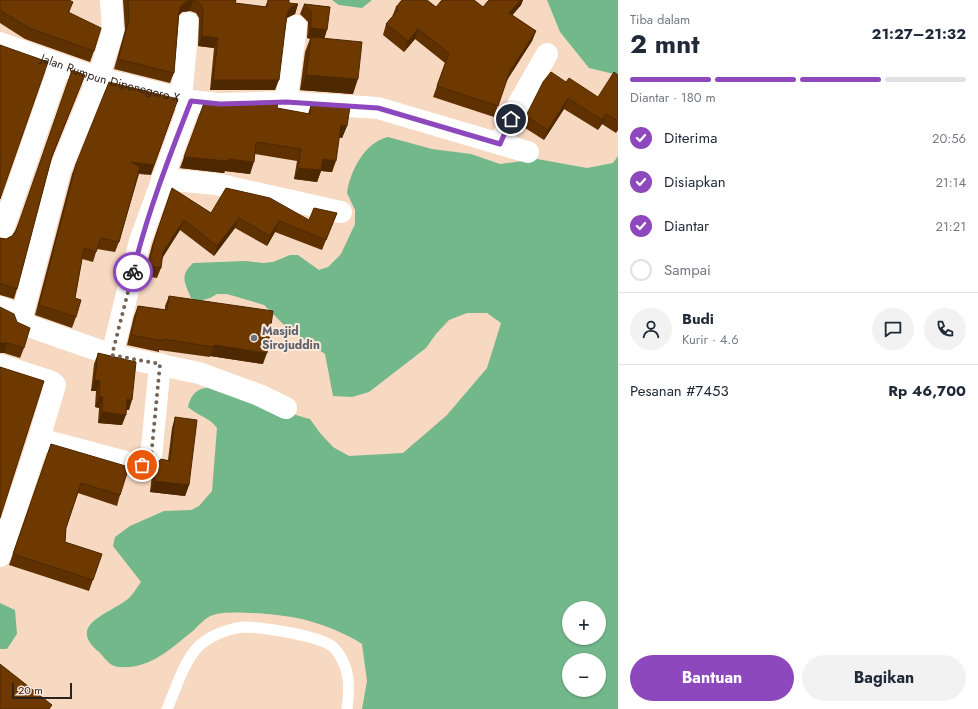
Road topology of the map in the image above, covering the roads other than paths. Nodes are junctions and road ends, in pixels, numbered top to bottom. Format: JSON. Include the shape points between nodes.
{"nodes":[{"id":1,"x":111,"y":0,"type":"edge"},
{"id":2,"x":188,"y":23,"type":"dead end"},
{"id":3,"x":299,"y":38,"type":"dead end"},
{"id":4,"x":0,"y":43,"type":"edge"},
{"id":5,"x":547,"y":54,"type":"dead end"},
{"id":6,"x":60,"y":65,"type":"junction"},
{"id":7,"x":98,"y":78,"type":"junction"},
{"id":8,"x":186,"y":100,"type":"junction"},
{"id":9,"x":286,"y":102,"type":"junction"},
{"id":10,"x":500,"y":144,"type":"junction"},
{"id":11,"x":528,"y":152,"type":"dead end"},
{"id":12,"x":162,"y":179,"type":"junction"},
{"id":13,"x":341,"y":212,"type":"dead end"},
{"id":14,"x":0,"y":237,"type":"edge"},
{"id":15,"x":0,"y":307,"type":"edge"},
{"id":16,"x":22,"y":316,"type":"junction"},
{"id":17,"x":112,"y":355,"type":"junction"},
{"id":18,"x":160,"y":364,"type":"junction"},
{"id":19,"x":0,"y":365,"type":"edge"},
{"id":20,"x":286,"y":408,"type":"dead end"},
{"id":21,"x":39,"y":439,"type":"junction"},
{"id":22,"x":0,"y":556,"type":"edge"},
{"id":23,"x":167,"y":709,"type":"edge"},
{"id":24,"x":347,"y":709,"type":"edge"}],
"edges":[{"from":1,"to":7,"type":"street","via":[[113,31]]},
{"from":2,"to":8,"type":"street"},
{"from":3,"to":9,"type":"street"},
{"from":4,"to":6,"type":"street","name":"Jalan Rumpun Diponegoro X"},
{"from":5,"to":10,"type":"street","via":[[519,103]]},
{"from":6,"to":7,"type":"street","name":"Jalan Rumpun Diponegoro X"},
{"from":6,"to":14,"type":"street"},
{"from":7,"to":8,"type":"street","name":"Jalan Rumpun Diponegoro X"},
{"from":7,"to":16,"type":"street","via":[[60,170]]},
{"from":8,"to":9,"type":"street","name":"Jalan Rumpun Diponegoro X","via":[[220,104]]},
{"from":8,"to":12,"type":"street"},
{"from":9,"to":10,"type":"street","name":"Jalan Rumpun Diponegoro X","via":[[378,108]]},
{"from":10,"to":11,"type":"street","name":"Jalan Rumpun Diponegoro X"},
{"from":12,"to":13,"type":"street","via":[[216,184]]},
{"from":12,"to":17,"type":"street","via":[[140,241]]},
{"from":15,"to":16,"type":"street"},
{"from":16,"to":17,"type":"street","via":[[23,324]]},
{"from":17,"to":18,"type":"street"},
{"from":18,"to":20,"type":"street","via":[[199,373]]},
{"from":18,"to":21,"type":"street","via":[[151,458],[148,463],[133,464]]},
{"from":19,"to":21,"type":"street","via":[[55,385]]},
{"from":21,"to":22,"type":"street"},
{"from":23,"to":24,"type":"lane","via":[[184,669],[200,645],[222,632],[248,627],[311,636],[334,647],[346,666],[349,693]]}]}
